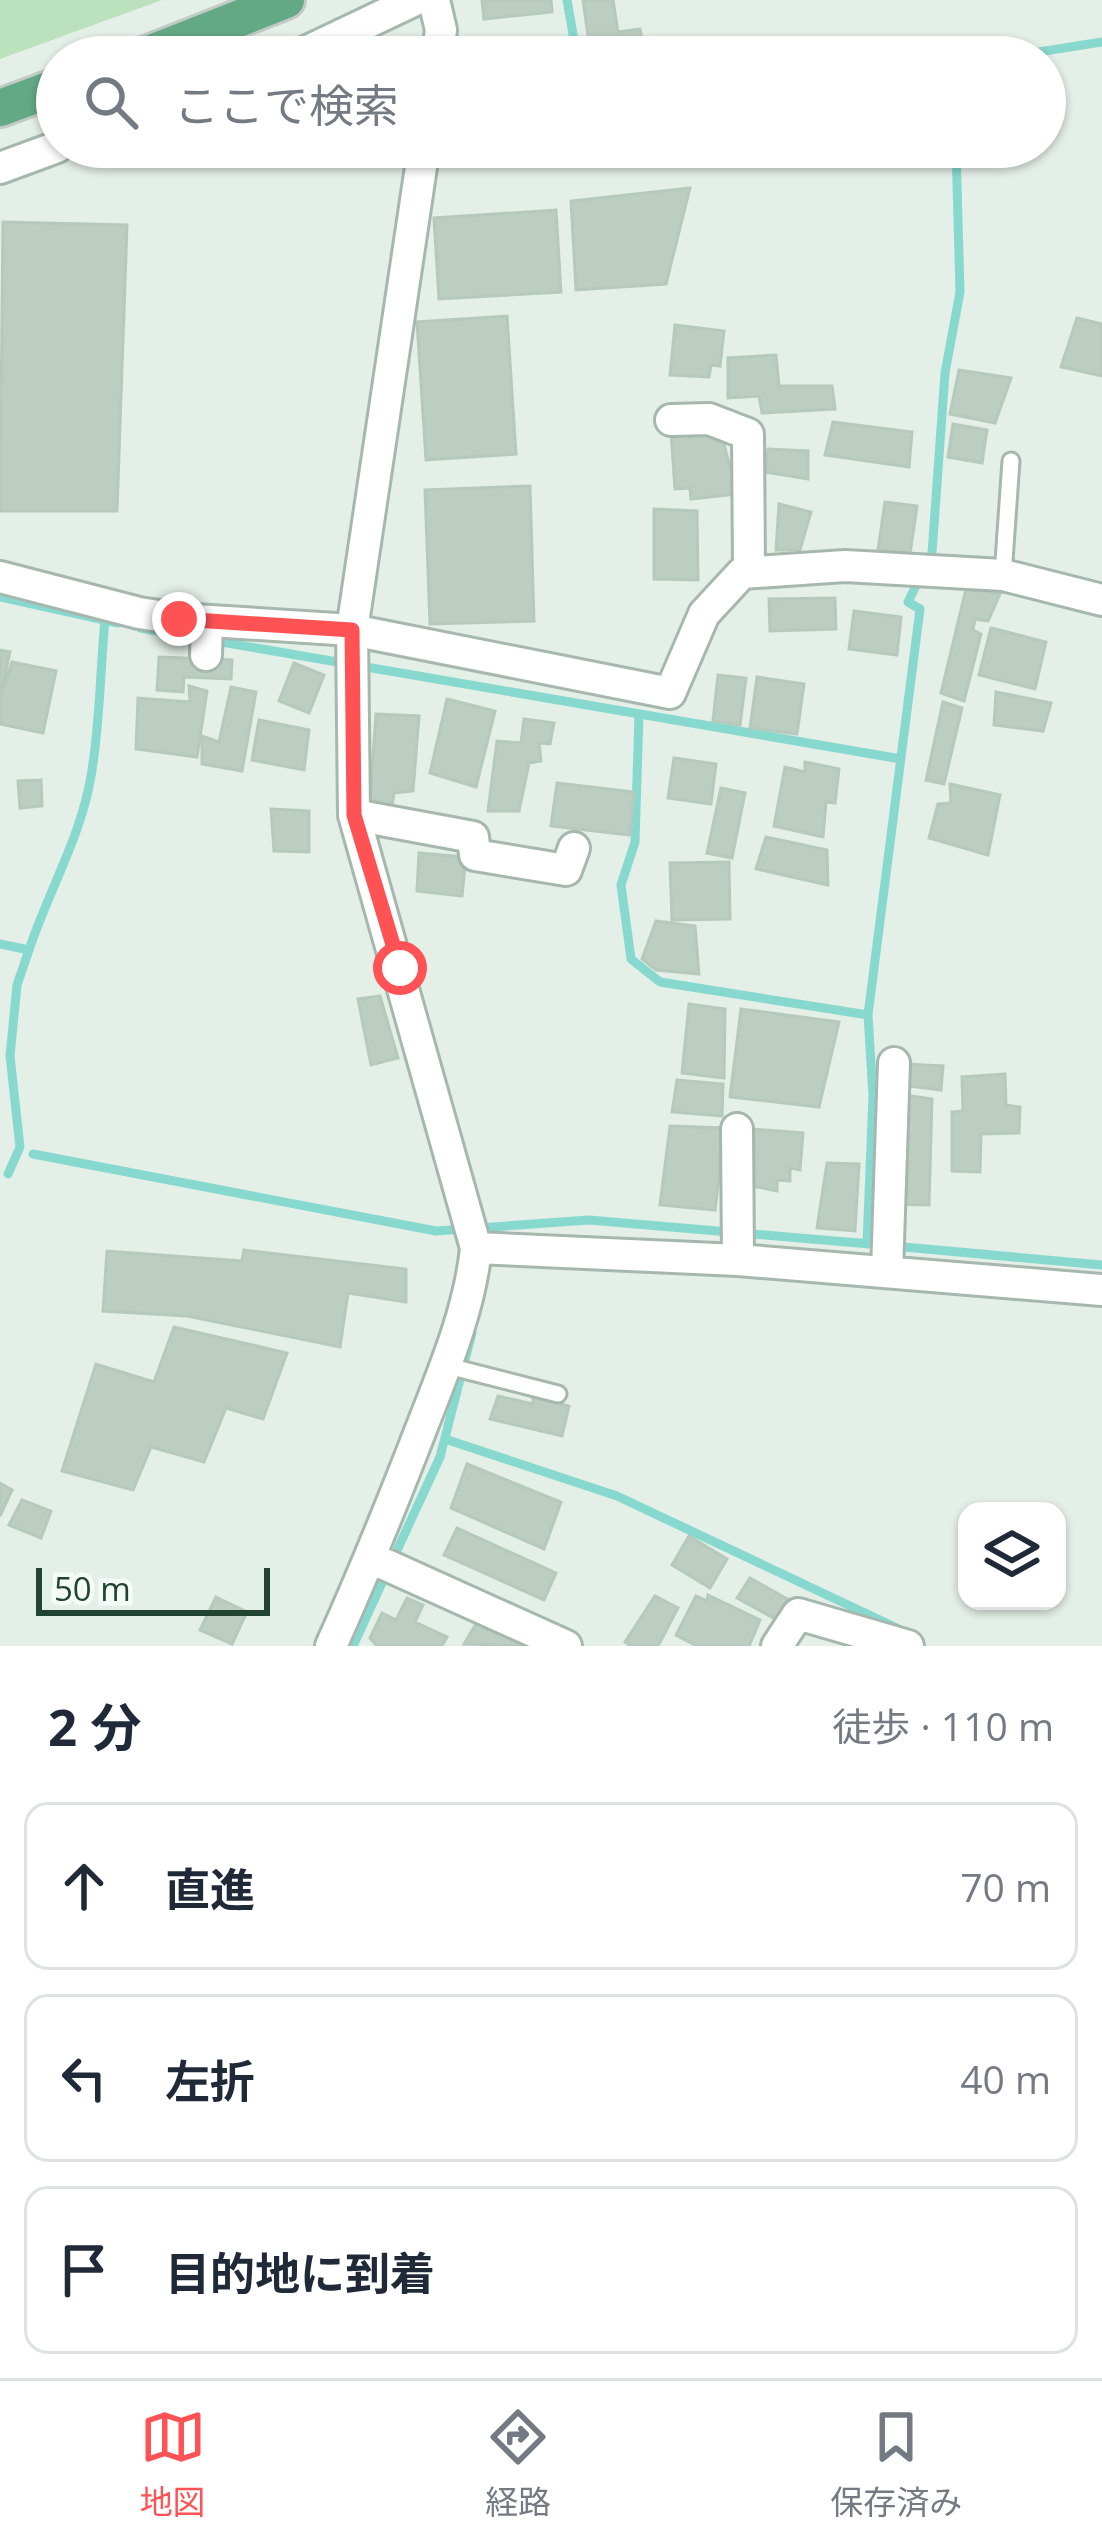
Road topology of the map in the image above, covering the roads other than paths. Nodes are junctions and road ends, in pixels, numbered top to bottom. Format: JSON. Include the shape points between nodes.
{"nodes":[{"id":1,"x":286,"y":0,"type":"edge"},
{"id":2,"x":415,"y":0,"type":"edge"},
{"id":3,"x":434,"y":0,"type":"edge"},
{"id":4,"x":194,"y":36,"type":"edge"},
{"id":5,"x":339,"y":36,"type":"edge"},
{"id":6,"x":440,"y":36,"type":"edge"},
{"id":7,"x":36,"y":95,"type":"edge"},
{"id":8,"x":0,"y":108,"type":"edge"},
{"id":9,"x":36,"y":155,"type":"edge"},
{"id":10,"x":0,"y":168,"type":"edge"},
{"id":11,"x":421,"y":168,"type":"edge"},
{"id":12,"x":671,"y":420,"type":"dead end"},
{"id":13,"x":1011,"y":460,"type":"dead end"},
{"id":14,"x":749,"y":572,"type":"junction"},
{"id":15,"x":1003,"y":575,"type":"junction"},
{"id":16,"x":0,"y":577,"type":"edge"},
{"id":17,"x":1102,"y":600,"type":"edge"},
{"id":18,"x":207,"y":621,"type":"junction"},
{"id":19,"x":352,"y":650,"type":"junction"},
{"id":20,"x":206,"y":656,"type":"dead end"},
{"id":21,"x":354,"y":815,"type":"junction"},
{"id":22,"x":574,"y":848,"type":"dead end"},
{"id":23,"x":894,"y":1063,"type":"dead end"},
{"id":24,"x":737,"y":1130,"type":"dead end"},
{"id":25,"x":480,"y":1240,"type":"junction"},
{"id":26,"x":738,"y":1260,"type":"junction"},
{"id":27,"x":887,"y":1272,"type":"junction"},
{"id":28,"x":1102,"y":1290,"type":"edge"},
{"id":29,"x":458,"y":1368,"type":"junction"},
{"id":30,"x":558,"y":1394,"type":"dead end"},
{"id":31,"x":385,"y":1564,"type":"junction"},
{"id":32,"x":331,"y":1646,"type":"edge"},
{"id":33,"x":566,"y":1646,"type":"edge"},
{"id":34,"x":777,"y":1646,"type":"edge"},
{"id":35,"x":908,"y":1646,"type":"edge"}],
"edges":[{"from":1,"to":4,"type":"main road"},
{"from":2,"to":5,"type":"street"},
{"from":3,"to":6,"type":"street"},
{"from":7,"to":8,"type":"main road"},
{"from":9,"to":10,"type":"street"},
{"from":11,"to":19,"type":"street"},
{"from":12,"to":14,"type":"street","via":[[709,419],[748,434]]},
{"from":13,"to":15,"type":"lane"},
{"from":14,"to":15,"type":"street","via":[[845,566]]},
{"from":14,"to":19,"type":"street","via":[[704,614],[670,693]]},
{"from":15,"to":17,"type":"street"},
{"from":16,"to":18,"type":"street","via":[[139,613]]},
{"from":18,"to":19,"type":"street"},
{"from":18,"to":20,"type":"street"},
{"from":19,"to":21,"type":"street"},
{"from":21,"to":22,"type":"street","via":[[473,837],[475,855],[566,870]]},
{"from":21,"to":25,"type":"street"},
{"from":23,"to":27,"type":"street"},
{"from":24,"to":26,"type":"street"},
{"from":25,"to":26,"type":"street"},
{"from":25,"to":29,"type":"street"},
{"from":26,"to":27,"type":"street"},
{"from":27,"to":28,"type":"street"},
{"from":29,"to":30,"type":"lane"},
{"from":29,"to":31,"type":"street"},
{"from":31,"to":32,"type":"street"},
{"from":31,"to":33,"type":"street"},
{"from":34,"to":35,"type":"street","via":[[798,1614]]}]}
